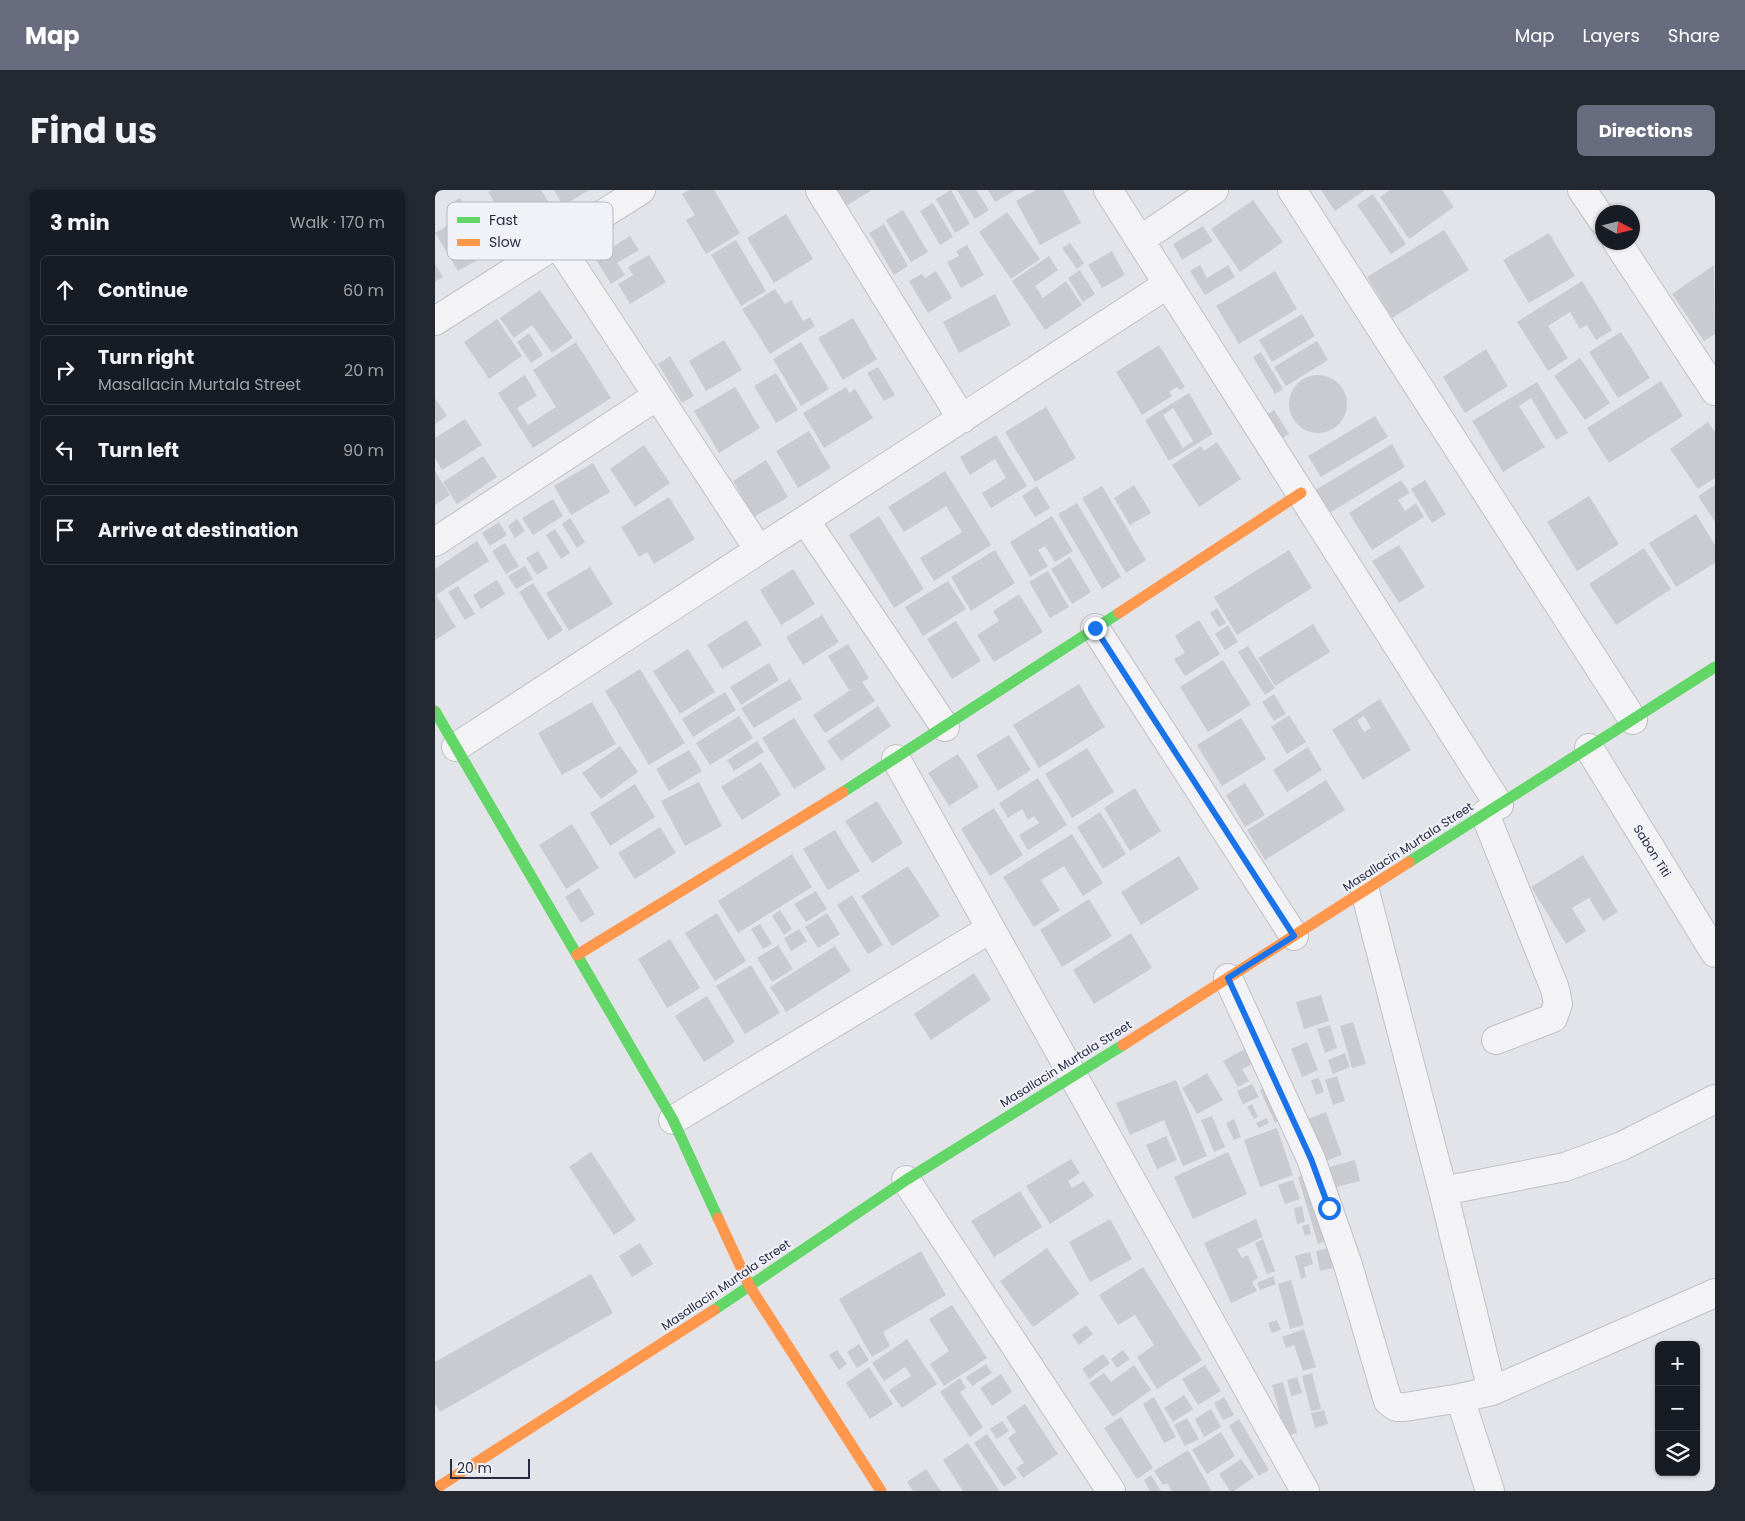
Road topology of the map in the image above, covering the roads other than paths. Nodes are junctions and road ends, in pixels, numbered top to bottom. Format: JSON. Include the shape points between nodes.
{"nodes":[{"id":1,"x":641,"y":190,"type":"edge"},
{"id":2,"x":820,"y":190,"type":"edge"},
{"id":3,"x":1108,"y":190,"type":"edge"},
{"id":4,"x":1214,"y":190,"type":"edge"},
{"id":5,"x":1292,"y":190,"type":"edge"},
{"id":6,"x":1582,"y":190,"type":"edge"},
{"id":7,"x":613,"y":208,"type":"edge"},
{"id":8,"x":1595,"y":209,"type":"edge"},
{"id":9,"x":1140,"y":240,"type":"junction"},
{"id":10,"x":1622,"y":250,"type":"edge"},
{"id":11,"x":531,"y":260,"type":"edge"},
{"id":12,"x":568,"y":260,"type":"edge"},
{"id":13,"x":1168,"y":284,"type":"junction"},
{"id":14,"x":435,"y":322,"type":"edge"},
{"id":15,"x":1715,"y":391,"type":"edge"},
{"id":16,"x":657,"y":396,"type":"junction"},
{"id":17,"x":962,"y":419,"type":"junction"},
{"id":18,"x":1301,"y":493,"type":"junction"},
{"id":19,"x":805,"y":520,"type":"junction"},
{"id":20,"x":435,"y":542,"type":"edge"},
{"id":21,"x":759,"y":550,"type":"junction"},
{"id":22,"x":1095,"y":628,"type":"junction"},
{"id":23,"x":1715,"y":667,"type":"edge"},
{"id":24,"x":435,"y":711,"type":"edge"},
{"id":25,"x":1633,"y":720,"type":"junction"},
{"id":26,"x":945,"y":727,"type":"junction"},
{"id":27,"x":456,"y":747,"type":"junction"},
{"id":28,"x":1589,"y":748,"type":"junction"},
{"id":29,"x":896,"y":759,"type":"junction"},
{"id":30,"x":1492,"y":809,"type":"junction"},
{"id":31,"x":1365,"y":891,"type":"junction"},
{"id":32,"x":1705,"y":917,"type":"edge"},
{"id":33,"x":990,"y":929,"type":"junction"},
{"id":34,"x":1294,"y":936,"type":"junction"},
{"id":35,"x":1715,"y":953,"type":"edge"},
{"id":36,"x":577,"y":955,"type":"junction"},
{"id":37,"x":1228,"y":978,"type":"junction"},
{"id":38,"x":1496,"y":1040,"type":"dead end"},
{"id":39,"x":1073,"y":1076,"type":"junction"},
{"id":40,"x":1715,"y":1099,"type":"edge"},
{"id":41,"x":673,"y":1120,"type":"junction"},
{"id":42,"x":906,"y":1180,"type":"junction"},
{"id":43,"x":1443,"y":1191,"type":"junction"},
{"id":44,"x":750,"y":1287,"type":"junction"},
{"id":45,"x":1715,"y":1292,"type":"edge"},
{"id":46,"x":1492,"y":1391,"type":"junction"},
{"id":47,"x":1460,"y":1398,"type":"junction"},
{"id":48,"x":435,"y":1490,"type":"edge"},
{"id":49,"x":881,"y":1491,"type":"edge"},
{"id":50,"x":1111,"y":1491,"type":"edge"},
{"id":51,"x":1305,"y":1491,"type":"edge"},
{"id":52,"x":1491,"y":1491,"type":"edge"}],
"edges":[{"from":1,"to":7,"type":"street"},
{"from":2,"to":17,"type":"street"},
{"from":3,"to":9,"type":"street"},
{"from":4,"to":9,"type":"street"},
{"from":5,"to":25,"type":"street"},
{"from":6,"to":8,"type":"street"},
{"from":9,"to":13,"type":"street"},
{"from":10,"to":15,"type":"street"},
{"from":11,"to":14,"type":"street"},
{"from":12,"to":16,"type":"street"},
{"from":13,"to":17,"type":"street"},
{"from":13,"to":18,"type":"street"},
{"from":16,"to":20,"type":"street"},
{"from":16,"to":21,"type":"street"},
{"from":17,"to":19,"type":"street"},
{"from":18,"to":22,"type":"street"},
{"from":18,"to":30,"type":"street"},
{"from":19,"to":21,"type":"street"},
{"from":19,"to":26,"type":"street"},
{"from":21,"to":27,"type":"street"},
{"from":22,"to":26,"type":"street"},
{"from":22,"to":34,"type":"street"},
{"from":23,"to":25,"type":"street","name":"Masallacin Murtala Street"},
{"from":24,"to":27,"type":"street"},
{"from":25,"to":28,"type":"street","name":"Masallacin Murtala Street"},
{"from":26,"to":29,"type":"street"},
{"from":27,"to":36,"type":"street"},
{"from":28,"to":30,"type":"street","name":"Masallacin Murtala Street"},
{"from":28,"to":32,"type":"street","name":"Sabon Titi"},
{"from":29,"to":33,"type":"street"},
{"from":29,"to":36,"type":"street"},
{"from":30,"to":31,"type":"street","name":"Masallacin Murtala Street"},
{"from":30,"to":38,"type":"street","via":[[1558,1004],[1553,1018]]},
{"from":31,"to":34,"type":"street","name":"Masallacin Murtala Street"},
{"from":31,"to":43,"type":"street"},
{"from":32,"to":35,"type":"street","name":"Sabon Titi"},
{"from":33,"to":39,"type":"street"},
{"from":33,"to":41,"type":"street"},
{"from":34,"to":37,"type":"street","name":"Masallacin Murtala Street"},
{"from":36,"to":41,"type":"street"},
{"from":37,"to":39,"type":"street","name":"Masallacin Murtala Street"},
{"from":37,"to":47,"type":"street","via":[[1314,1167],[1348,1265],[1388,1401],[1396,1407],[1405,1408]]},
{"from":39,"to":42,"type":"street","name":"Masallacin Murtala Street"},
{"from":39,"to":51,"type":"street"},
{"from":40,"to":43,"type":"street","via":[[1622,1146],[1565,1167]]},
{"from":41,"to":44,"type":"street"},
{"from":42,"to":44,"type":"street","name":"Masallacin Murtala Street"},
{"from":42,"to":50,"type":"street"},
{"from":43,"to":46,"type":"street"},
{"from":44,"to":48,"type":"street","name":"Masallacin Murtala Street"},
{"from":44,"to":49,"type":"street"},
{"from":45,"to":46,"type":"street"},
{"from":46,"to":47,"type":"street"},
{"from":47,"to":52,"type":"street"}]}
